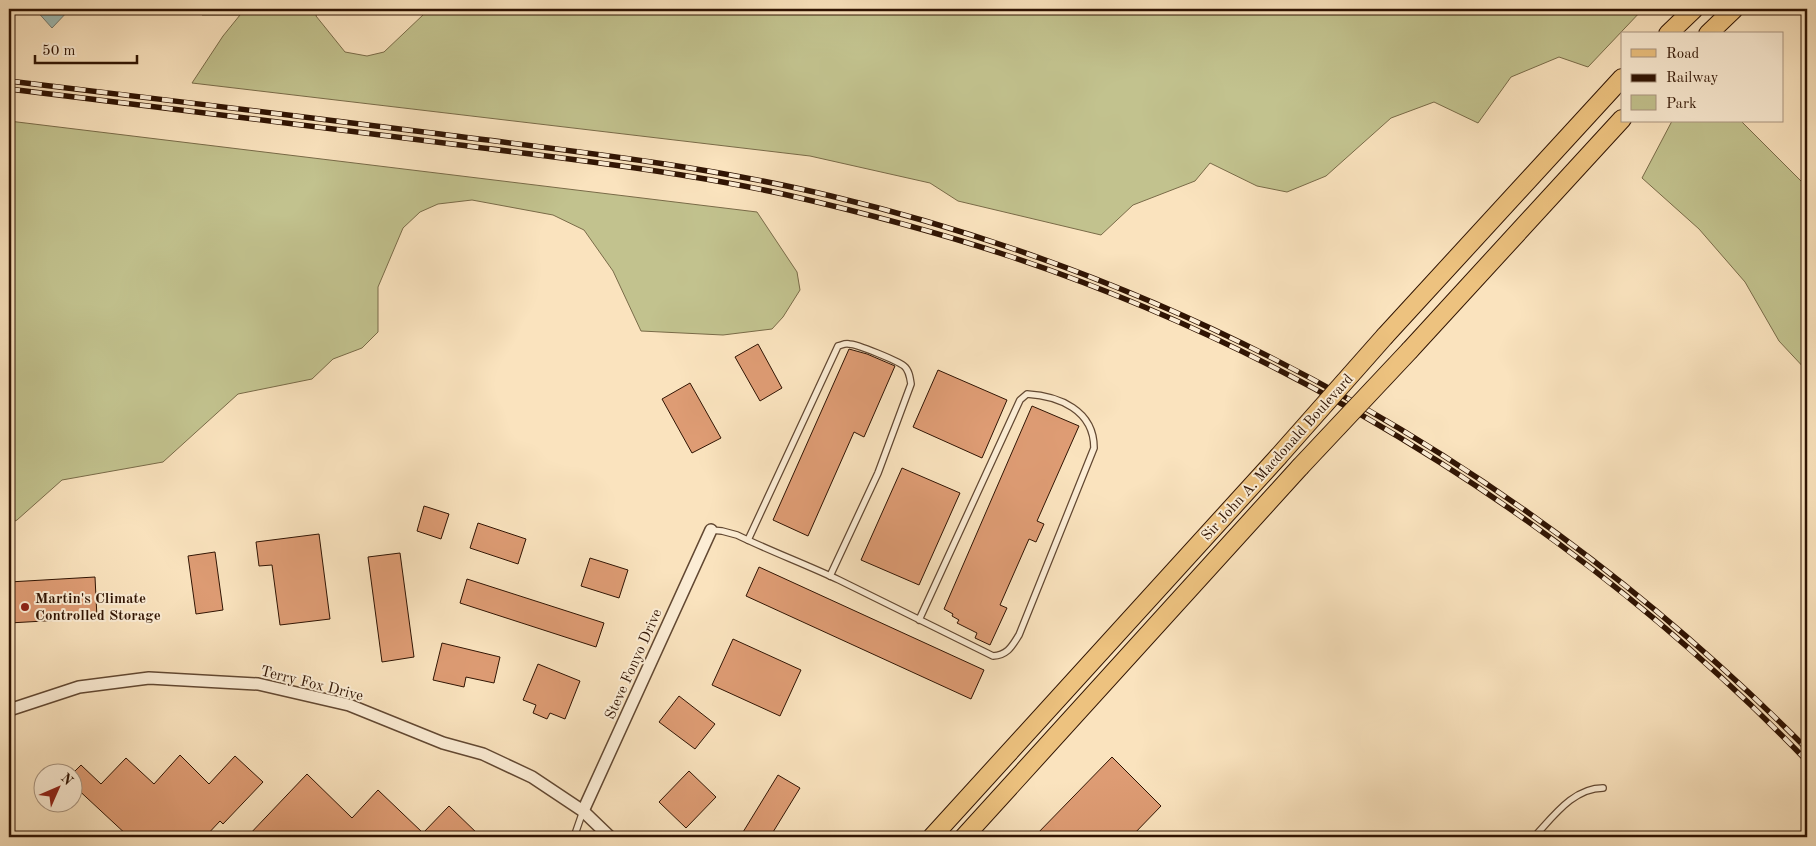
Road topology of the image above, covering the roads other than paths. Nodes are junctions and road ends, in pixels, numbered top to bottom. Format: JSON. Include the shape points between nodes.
{"nodes":[{"id":1,"x":1694,"y":9,"type":"edge"},
{"id":2,"x":1734,"y":9,"type":"edge"},
{"id":3,"x":1670,"y":32,"type":"edge"},
{"id":4,"x":1710,"y":32,"type":"edge"},
{"id":5,"x":1621,"y":79,"type":"edge"},
{"id":6,"x":1621,"y":120,"type":"edge"},
{"id":7,"x":711,"y":530,"type":"joint"},
{"id":8,"x":748,"y":540,"type":"junction"},
{"id":9,"x":830,"y":576,"type":"junction"},
{"id":10,"x":919,"y":620,"type":"junction"},
{"id":11,"x":9,"y":710,"type":"edge"},
{"id":12,"x":1604,"y":788,"type":"dead end"},
{"id":13,"x":583,"y":811,"type":"junction"},
{"id":14,"x":574,"y":837,"type":"edge"},
{"id":15,"x":610,"y":837,"type":"edge"},
{"id":16,"x":932,"y":837,"type":"edge"},
{"id":17,"x":964,"y":837,"type":"edge"},
{"id":18,"x":1534,"y":837,"type":"edge"}],
"edges":[{"from":1,"to":3,"type":"main road"},
{"from":2,"to":4,"type":"main road"},
{"from":5,"to":16,"type":"main road","name":"Sir John A. Macdonald Boulevard","bridge":true},
{"from":6,"to":17,"type":"main road","name":"Sir John A. Macdonald Boulevard","bridge":true},
{"from":7,"to":8,"type":"lane"},
{"from":7,"to":13,"type":"street","name":"Steve Fonyo Drive"},
{"from":8,"to":9,"type":"lane"},
{"from":8,"to":9,"type":"lane","via":[[838,346],[851,344],[894,361],[910,374],[911,384],[878,473]]},
{"from":9,"to":10,"type":"lane"},
{"from":10,"to":10,"type":"lane","via":[[993,656],[1001,656],[1010,650],[1019,635],[1094,448],[1094,437],[1083,414],[1042,395],[1027,394],[1020,400]]},
{"from":11,"to":13,"type":"street","name":"Terry Fox Drive","via":[[79,687],[149,678],[258,684],[349,705],[443,743],[483,754],[532,777]]},
{"from":12,"to":18,"type":"lane","via":[[1576,794]]},
{"from":13,"to":14,"type":"lane"},
{"from":13,"to":15,"type":"street","name":"Terry Fox Drive"}]}
